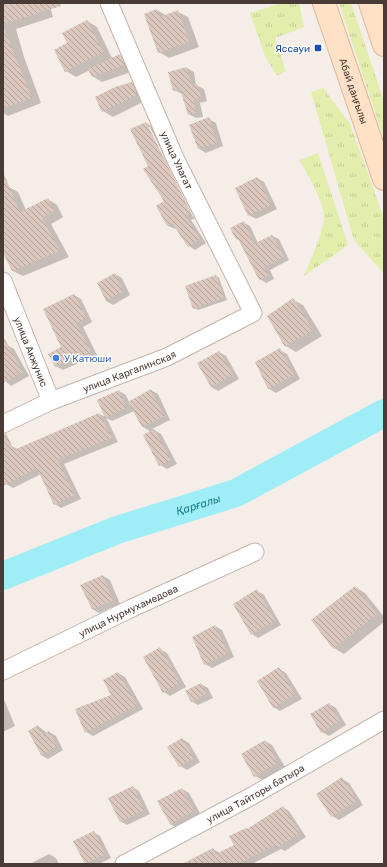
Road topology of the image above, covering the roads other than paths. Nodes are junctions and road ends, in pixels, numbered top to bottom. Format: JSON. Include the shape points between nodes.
{"nodes":[{"id":1,"x":109,"y":3,"type":"edge"},
{"id":2,"x":324,"y":3,"type":"edge"},
{"id":3,"x":370,"y":3,"type":"edge"},
{"id":4,"x":384,"y":45,"type":"edge"},
{"id":5,"x":384,"y":179,"type":"edge"},
{"id":6,"x":3,"y":281,"type":"edge"},
{"id":7,"x":253,"y":313,"type":"joint"},
{"id":8,"x":51,"y":401,"type":"junction"},
{"id":9,"x":3,"y":424,"type":"edge"},
{"id":10,"x":255,"y":552,"type":"dead end"},
{"id":11,"x":3,"y":671,"type":"edge"},
{"id":12,"x":384,"y":720,"type":"edge"},
{"id":13,"x":124,"y":864,"type":"edge"}],
"edges":[{"from":1,"to":7,"type":"street","name":"улица Улагат","via":[[175,158]]},
{"from":2,"to":5,"type":"main road","name":"Абай даңғылы"},
{"from":3,"to":4,"type":"main road"},
{"from":6,"to":8,"type":"street","name":"улица Акжунис"},
{"from":7,"to":8,"type":"street","name":"улица Каргалинская","via":[[167,357]]},
{"from":8,"to":9,"type":"street","name":"улица Каргалинская"},
{"from":10,"to":11,"type":"street","name":"улица Нурмухамедова"},
{"from":12,"to":13,"type":"street","name":"улица Тайторы батыра","via":[[252,796]]}]}
